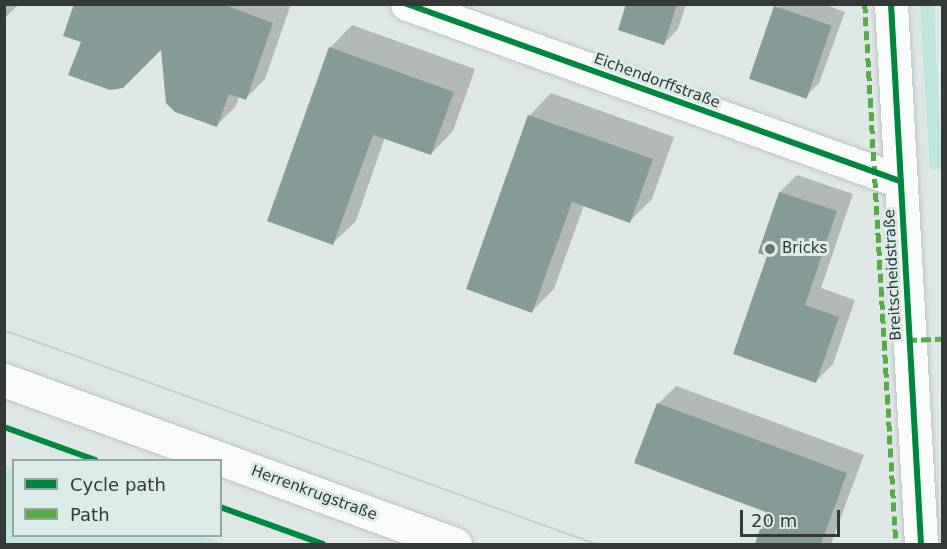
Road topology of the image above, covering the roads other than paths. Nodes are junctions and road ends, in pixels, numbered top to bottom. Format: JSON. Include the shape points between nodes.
{"nodes":[{"id":1,"x":406,"y":4,"type":"edge"},
{"id":2,"x":891,"y":4,"type":"edge"},
{"id":3,"x":900,"y":181,"type":"junction"},
{"id":4,"x":4,"y":380,"type":"edge"},
{"id":5,"x":221,"y":459,"type":"edge"},
{"id":6,"x":222,"y":459,"type":"edge"},
{"id":7,"x":455,"y":544,"type":"edge"},
{"id":8,"x":921,"y":544,"type":"edge"}],
"edges":[{"from":1,"to":3,"type":"street","name":"Eichendorffstraße"},
{"from":2,"to":3,"type":"street","name":"Breitscheidstraße"},
{"from":3,"to":8,"type":"street","name":"Breitscheidstraße"},
{"from":4,"to":5,"type":"street","name":"Herrenkrugstraße"},
{"from":6,"to":7,"type":"street","name":"Herrenkrugstraße"}]}
